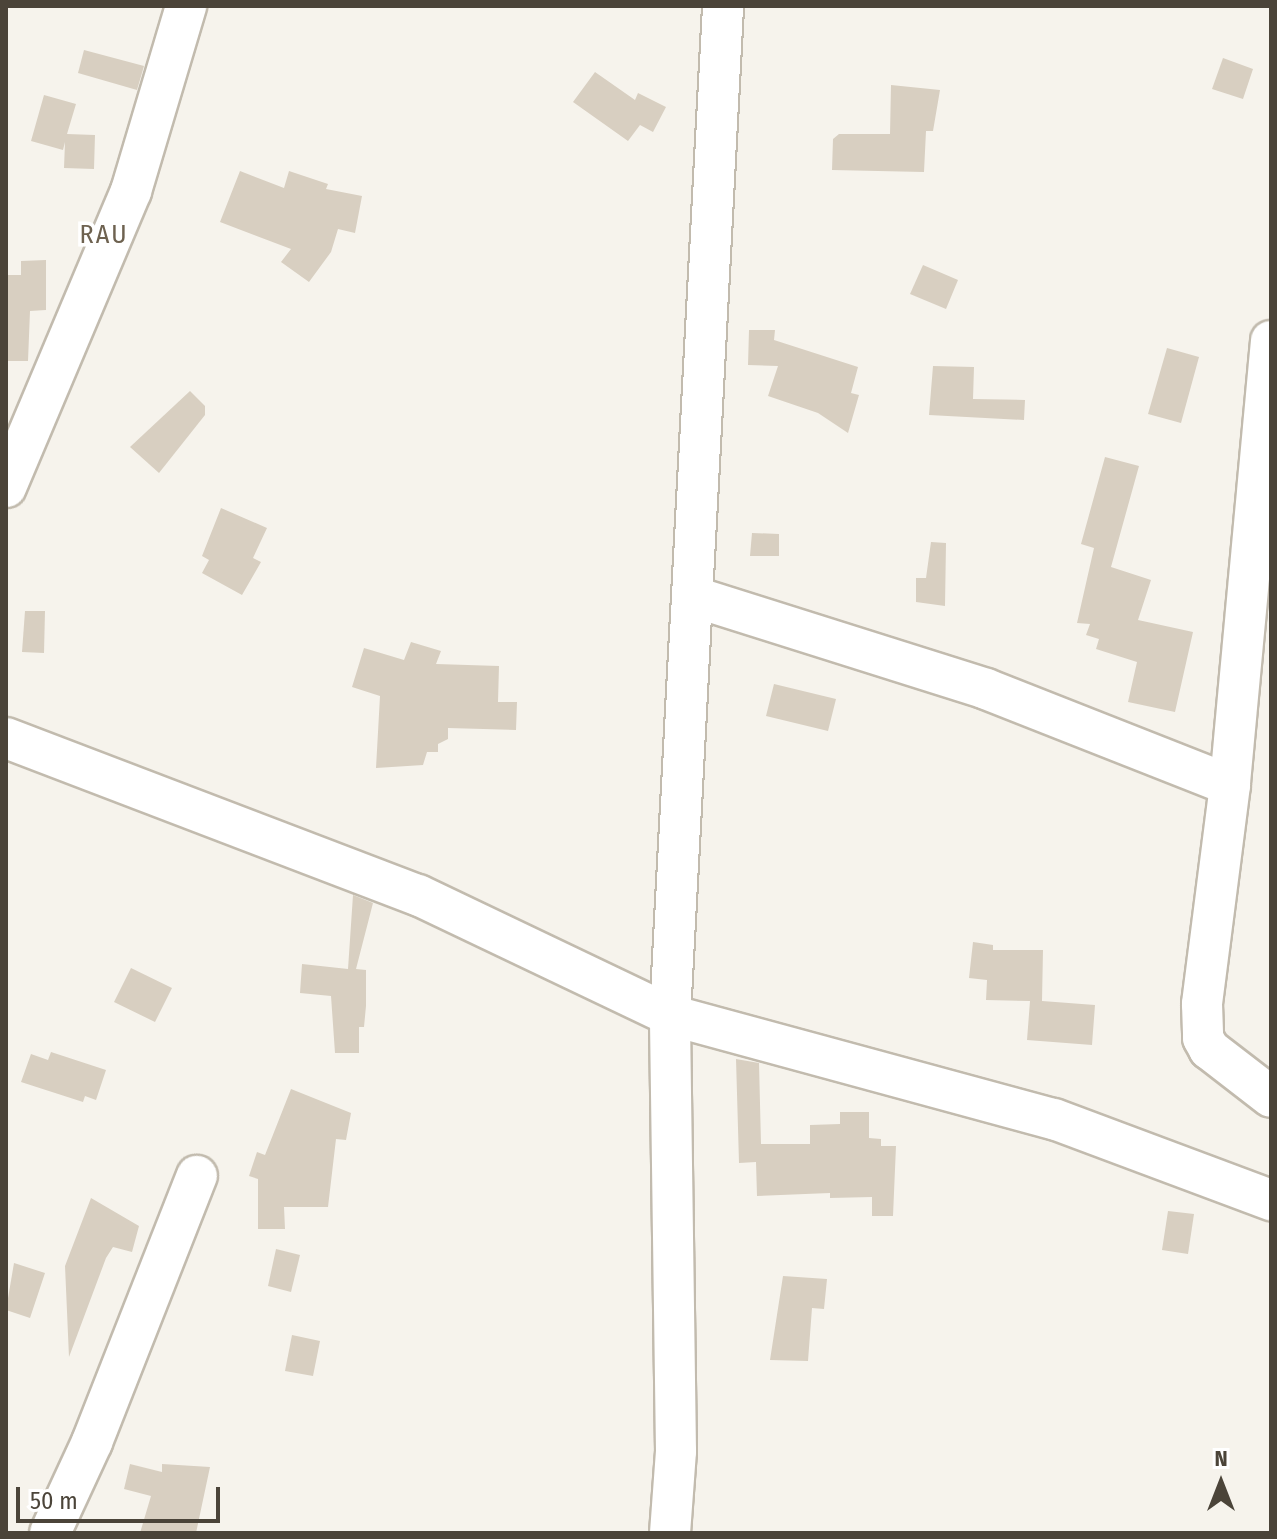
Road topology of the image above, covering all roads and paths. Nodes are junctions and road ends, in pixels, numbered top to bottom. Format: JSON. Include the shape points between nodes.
{"nodes":[{"id":1,"x":186,"y":6,"type":"edge"},
{"id":2,"x":723,"y":6,"type":"edge"},
{"id":3,"x":1271,"y":341,"type":"edge"},
{"id":4,"x":6,"y":487,"type":"edge"},
{"id":5,"x":695,"y":597,"type":"junction"},
{"id":6,"x":6,"y":738,"type":"edge"},
{"id":7,"x":1230,"y":785,"type":"junction"},
{"id":8,"x":670,"y":1015,"type":"junction"},
{"id":9,"x":1271,"y":1097,"type":"edge"},
{"id":10,"x":197,"y":1176,"type":"dead end"},
{"id":11,"x":1271,"y":1200,"type":"edge"},
{"id":12,"x":50,"y":1533,"type":"edge"},
{"id":13,"x":670,"y":1533,"type":"edge"}],
"edges":[{"from":1,"to":4,"type":"street","via":[[131,191]]},
{"from":2,"to":5,"type":"street","via":[[709,200]]},
{"from":3,"to":7,"type":"street"},
{"from":5,"to":7,"type":"street","via":[[986,689]]},
{"from":5,"to":8,"type":"street"},
{"from":6,"to":8,"type":"street","via":[[418,895]]},
{"from":7,"to":9,"type":"street","via":[[1202,1004],[1203,1038],[1220,1060]]},
{"from":8,"to":11,"type":"street","via":[[1054,1119]]},
{"from":8,"to":13,"type":"street","via":[[676,1451]]},
{"from":10,"to":12,"type":"street","via":[[92,1442]]}]}
